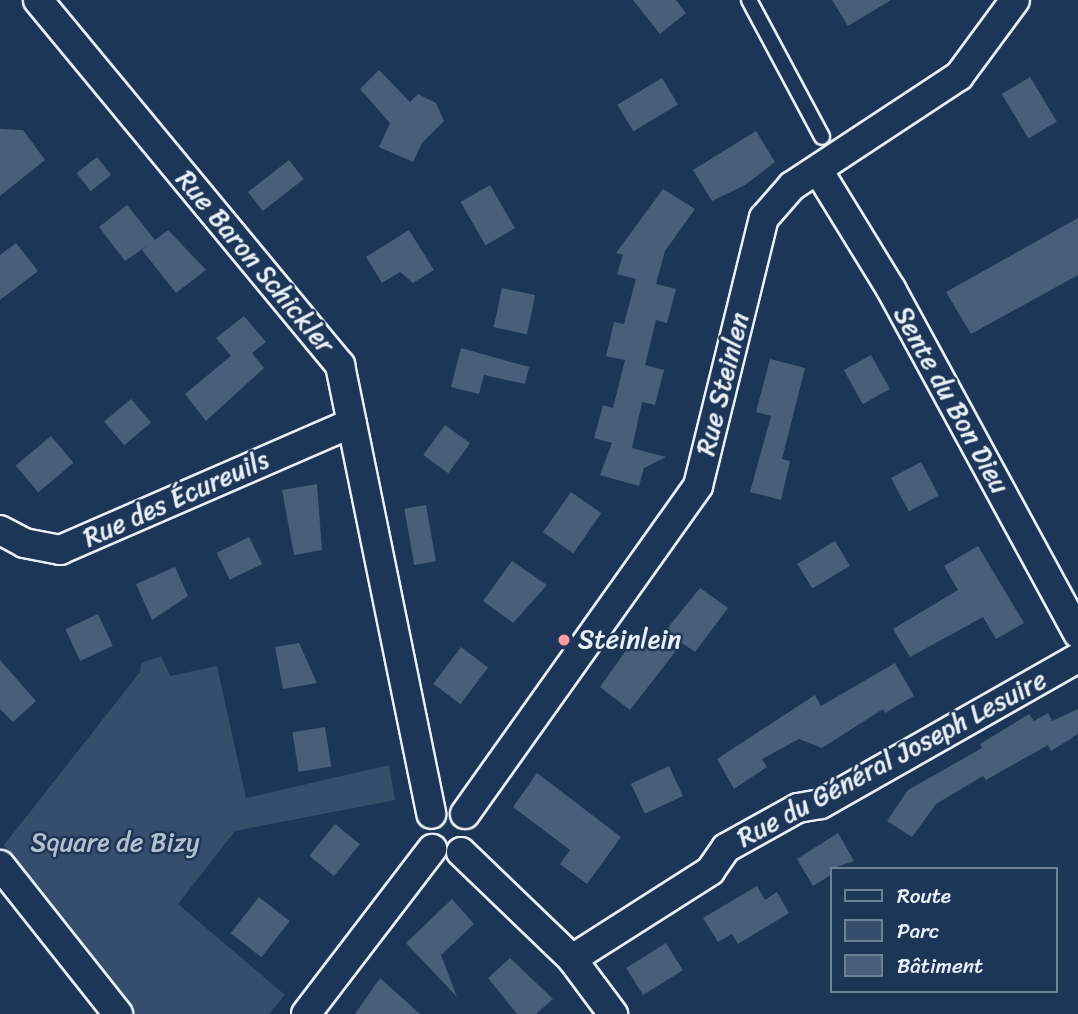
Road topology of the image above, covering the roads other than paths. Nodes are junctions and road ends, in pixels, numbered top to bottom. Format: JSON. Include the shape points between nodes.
{"nodes":[{"id":1,"x":38,"y":0,"type":"edge"},
{"id":2,"x":750,"y":0,"type":"edge"},
{"id":3,"x":1015,"y":0,"type":"edge"},
{"id":4,"x":822,"y":137,"type":"dead end"},
{"id":5,"x":818,"y":170,"type":"junction"},
{"id":6,"x":352,"y":423,"type":"junction"},
{"id":7,"x":0,"y":530,"type":"edge"},
{"id":8,"x":1078,"y":633,"type":"edge"},
{"id":9,"x":1078,"y":658,"type":"edge"},
{"id":10,"x":431,"y":814,"type":"junction"},
{"id":11,"x":465,"y":814,"type":"junction"},
{"id":12,"x":432,"y":849,"type":"junction"},
{"id":13,"x":461,"y":852,"type":"junction"},
{"id":14,"x":0,"y":865,"type":"edge"},
{"id":15,"x":572,"y":959,"type":"junction"},
{"id":16,"x":118,"y":1014,"type":"edge"},
{"id":17,"x":306,"y":1014,"type":"edge"},
{"id":18,"x":613,"y":1014,"type":"edge"}],
"edges":[{"from":1,"to":6,"type":"street","name":"Rue Baron Schickler","via":[[340,365]]},
{"from":2,"to":4,"type":"lane"},
{"from":3,"to":5,"type":"street","name":"Rue Steinlen","via":[[959,76]]},
{"from":5,"to":8,"type":"street","name":"Sente du Bon Dieu","via":[[891,289]]},
{"from":5,"to":11,"type":"street","name":"Rue Steinlen","via":[[792,186],[764,218],[698,486]]},
{"from":6,"to":7,"type":"street","name":"Rue des Écureuils","via":[[60,550],[24,543]]},
{"from":6,"to":10,"type":"street","name":"Rue Baron Schickler"},
{"from":9,"to":15,"type":"street","name":"Rue du Général Joseph Lesuire","via":[[821,804],[798,808],[726,848],[710,871]]},
{"from":10,"to":11,"type":"street","via":[[448,807]]},
{"from":10,"to":12,"type":"street","via":[[424,832]]},
{"from":11,"to":13,"type":"street","via":[[472,834]]},
{"from":12,"to":13,"type":"street","via":[[446,855]]},
{"from":12,"to":17,"type":"street"},
{"from":13,"to":15,"type":"street"},
{"from":14,"to":16,"type":"street"},
{"from":15,"to":18,"type":"street"}]}
